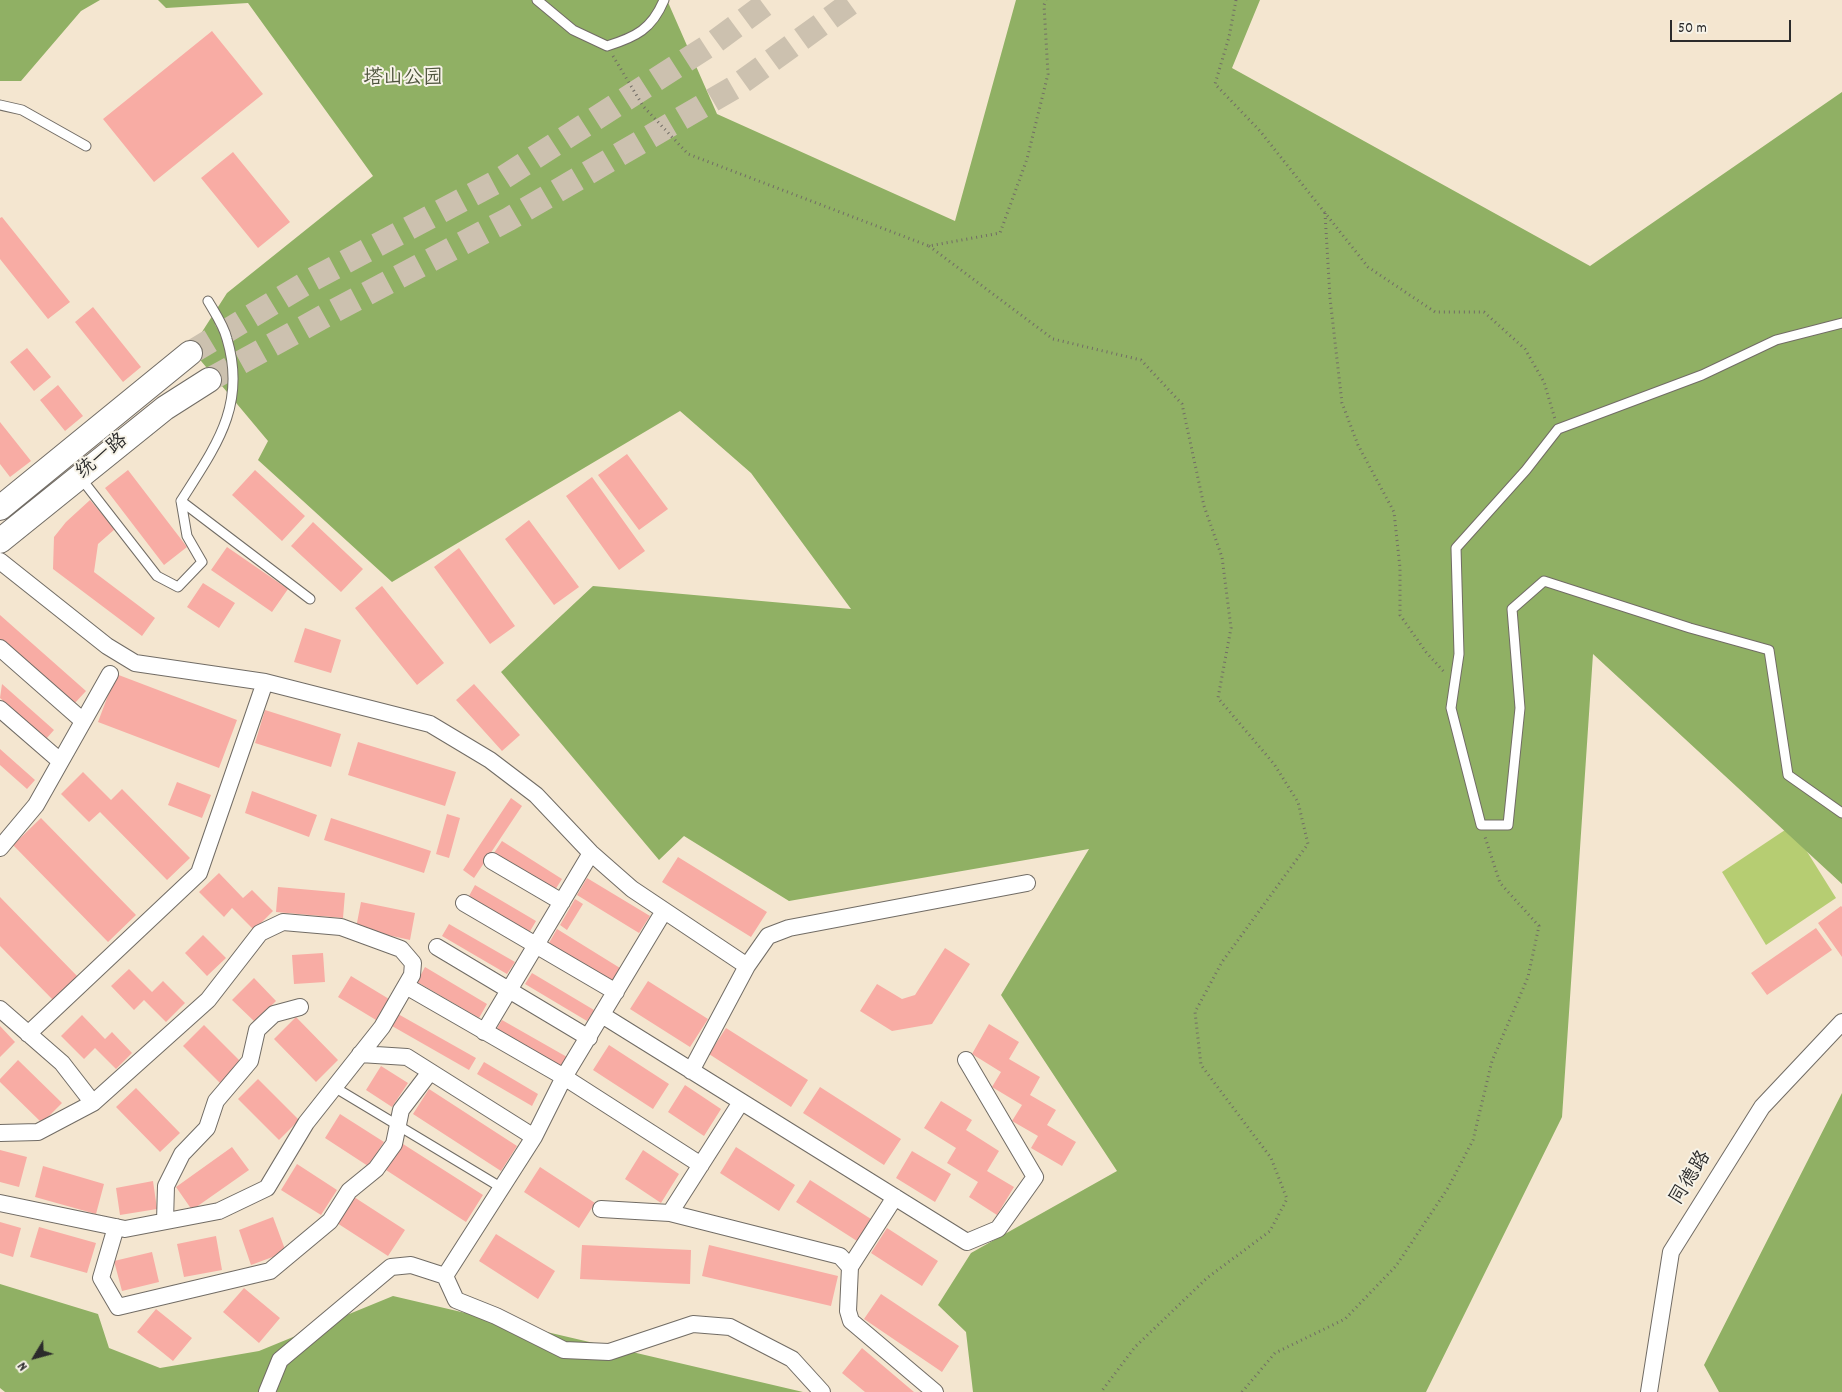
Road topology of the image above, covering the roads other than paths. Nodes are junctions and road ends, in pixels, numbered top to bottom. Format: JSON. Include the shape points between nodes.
{"nodes":[{"id":1,"x":537,"y":0,"type":"edge"},
{"id":2,"x":664,"y":0,"type":"edge"},
{"id":3,"x":0,"y":105,"type":"edge"},
{"id":4,"x":86,"y":146,"type":"dead end"},
{"id":5,"x":208,"y":301,"type":"dead end"},
{"id":6,"x":1842,"y":323,"type":"edge"},
{"id":7,"x":190,"y":353,"type":"tunnel mouth"},
{"id":8,"x":209,"y":380,"type":"tunnel mouth"},
{"id":9,"x":80,"y":477,"type":"junction"},
{"id":10,"x":181,"y":501,"type":"junction"},
{"id":11,"x":0,"y":508,"type":"edge"},
{"id":12,"x":0,"y":541,"type":"edge"},
{"id":13,"x":0,"y":562,"type":"edge"},
{"id":14,"x":310,"y":599,"type":"dead end"},
{"id":15,"x":0,"y":648,"type":"edge"},
{"id":16,"x":110,"y":674,"type":"dead end"},
{"id":17,"x":265,"y":682,"type":"junction"},
{"id":18,"x":0,"y":709,"type":"edge"},
{"id":19,"x":83,"y":721,"type":"junction"},
{"id":20,"x":60,"y":761,"type":"junction"},
{"id":21,"x":1842,"y":813,"type":"edge"},
{"id":22,"x":0,"y":848,"type":"edge"},
{"id":23,"x":591,"y":853,"type":"junction"},
{"id":24,"x":492,"y":861,"type":"dead end"},
{"id":25,"x":1027,"y":883,"type":"dead end"},
{"id":26,"x":562,"y":902,"type":"junction"},
{"id":27,"x":464,"y":903,"type":"dead end"},
{"id":28,"x":664,"y":911,"type":"junction"},
{"id":29,"x":536,"y":946,"type":"junction"},
{"id":30,"x":436,"y":947,"type":"dead end"},
{"id":31,"x":747,"y":966,"type":"junction"},
{"id":32,"x":406,"y":986,"type":"junction"},
{"id":33,"x":509,"y":990,"type":"junction"},
{"id":34,"x":616,"y":992,"type":"junction"},
{"id":35,"x":300,"y":1006,"type":"dead end"},
{"id":36,"x":0,"y":1009,"type":"edge"},
{"id":37,"x":602,"y":1015,"type":"junction"},
{"id":38,"x":1842,"y":1022,"type":"edge"},
{"id":39,"x":484,"y":1032,"type":"junction"},
{"id":40,"x":28,"y":1034,"type":"junction"},
{"id":41,"x":589,"y":1038,"type":"junction"},
{"id":42,"x":360,"y":1054,"type":"junction"},
{"id":43,"x":966,"y":1060,"type":"dead end"},
{"id":44,"x":691,"y":1071,"type":"junction"},
{"id":45,"x":430,"y":1072,"type":"junction"},
{"id":46,"x":564,"y":1077,"type":"junction"},
{"id":47,"x":334,"y":1087,"type":"junction"},
{"id":48,"x":741,"y":1102,"type":"junction"},
{"id":49,"x":93,"y":1103,"type":"junction"},
{"id":50,"x":397,"y":1125,"type":"junction"},
{"id":51,"x":0,"y":1133,"type":"edge"},
{"id":52,"x":534,"y":1137,"type":"junction"},
{"id":53,"x":700,"y":1165,"type":"junction"},
{"id":54,"x":502,"y":1188,"type":"junction"},
{"id":55,"x":895,"y":1197,"type":"junction"},
{"id":56,"x":0,"y":1203,"type":"edge"},
{"id":57,"x":601,"y":1209,"type":"dead end"},
{"id":58,"x":670,"y":1213,"type":"junction"},
{"id":59,"x":165,"y":1221,"type":"junction"},
{"id":60,"x":116,"y":1227,"type":"junction"},
{"id":61,"x":850,"y":1267,"type":"junction"},
{"id":62,"x":445,"y":1276,"type":"junction"},
{"id":63,"x":267,"y":1392,"type":"edge"},
{"id":64,"x":822,"y":1392,"type":"edge"},
{"id":65,"x":935,"y":1392,"type":"edge"},
{"id":66,"x":1649,"y":1392,"type":"edge"}],
"edges":[{"from":1,"to":2,"type":"lane","via":[[573,30],[608,46],[634,38],[658,14]]},
{"from":3,"to":4,"type":"lane","via":[[22,110]]},
{"from":5,"to":10,"type":"lane","via":[[227,338],[235,381],[228,418],[215,448]]},
{"from":6,"to":21,"type":"lane","via":[[1776,340],[1702,375],[1558,429],[1456,548],[1459,654],[1452,708],[1481,825],[1508,825],[1520,708],[1512,609],[1544,581],[1769,650],[1788,775]]},
{"from":7,"to":11,"type":"main road","name":"统一路"},
{"from":8,"to":9,"type":"main road","name":"统一路","via":[[165,408]]},
{"from":9,"to":10,"type":"lane","via":[[157,576],[178,587],[202,562],[187,536]]},
{"from":9,"to":12,"type":"main road","name":"统一路"},
{"from":10,"to":14,"type":"lane"},
{"from":13,"to":17,"type":"street","via":[[107,646],[136,663]]},
{"from":15,"to":19,"type":"street"},
{"from":16,"to":19,"type":"street"},
{"from":17,"to":23,"type":"street","via":[[430,724],[490,760],[536,796]]},
{"from":17,"to":40,"type":"street","via":[[199,873]]},
{"from":18,"to":20,"type":"street"},
{"from":19,"to":20,"type":"street"},
{"from":20,"to":22,"type":"street","via":[[36,805]]},
{"from":23,"to":26,"type":"street"},
{"from":23,"to":28,"type":"street","via":[[632,889]]},
{"from":24,"to":26,"type":"street"},
{"from":25,"to":31,"type":"street","via":[[789,928],[768,936]]},
{"from":26,"to":29,"type":"street"},
{"from":27,"to":29,"type":"street"},
{"from":28,"to":31,"type":"street"},
{"from":28,"to":34,"type":"street"},
{"from":29,"to":33,"type":"street"},
{"from":29,"to":34,"type":"street"},
{"from":30,"to":33,"type":"street"},
{"from":31,"to":44,"type":"street"},
{"from":32,"to":39,"type":"street"},
{"from":32,"to":42,"type":"street","via":[[382,1027]]},
{"from":32,"to":49,"type":"street","via":[[412,975],[412,963],[401,950],[341,927],[283,922],[260,933],[208,1000]]},
{"from":33,"to":39,"type":"street"},
{"from":33,"to":41,"type":"street"},
{"from":34,"to":37,"type":"street"},
{"from":35,"to":59,"type":"street","via":[[274,1014],[257,1030],[250,1061],[216,1101],[207,1128],[182,1154],[166,1186]]},
{"from":36,"to":40,"type":"street"},
{"from":37,"to":41,"type":"street"},
{"from":37,"to":44,"type":"street"},
{"from":38,"to":66,"type":"street","name":"同德路","via":[[1762,1108],[1671,1252]]},
{"from":39,"to":46,"type":"street"},
{"from":40,"to":49,"type":"street","via":[[62,1062]]},
{"from":41,"to":46,"type":"street"},
{"from":42,"to":45,"type":"street","via":[[407,1057]]},
{"from":42,"to":47,"type":"street"},
{"from":43,"to":55,"type":"street","via":[[1035,1177],[998,1229],[967,1242]]},
{"from":44,"to":48,"type":"street"},
{"from":45,"to":50,"type":"street","via":[[401,1110]]},
{"from":45,"to":52,"type":"street"},
{"from":46,"to":52,"type":"street"},
{"from":46,"to":53,"type":"street"},
{"from":47,"to":50,"type":"lane"},
{"from":47,"to":59,"type":"street","via":[[306,1123],[267,1188],[219,1211]]},
{"from":48,"to":53,"type":"street"},
{"from":48,"to":55,"type":"street"},
{"from":49,"to":51,"type":"street","via":[[38,1132]]},
{"from":50,"to":54,"type":"lane"},
{"from":50,"to":60,"type":"street","via":[[394,1144],[376,1169],[349,1191],[330,1221],[270,1271],[118,1307],[101,1278]]},
{"from":52,"to":54,"type":"street"},
{"from":53,"to":58,"type":"street"},
{"from":54,"to":62,"type":"street"},
{"from":55,"to":61,"type":"street"},
{"from":56,"to":60,"type":"street"},
{"from":57,"to":58,"type":"street"},
{"from":58,"to":61,"type":"street","via":[[840,1256]]},
{"from":59,"to":60,"type":"street","via":[[125,1229]]},
{"from":61,"to":65,"type":"street","via":[[848,1311],[851,1322]]},
{"from":62,"to":63,"type":"street","via":[[411,1265],[391,1267],[280,1360]]},
{"from":62,"to":64,"type":"street","via":[[456,1300],[564,1350],[609,1352],[693,1324],[730,1327],[792,1359]]}]}
